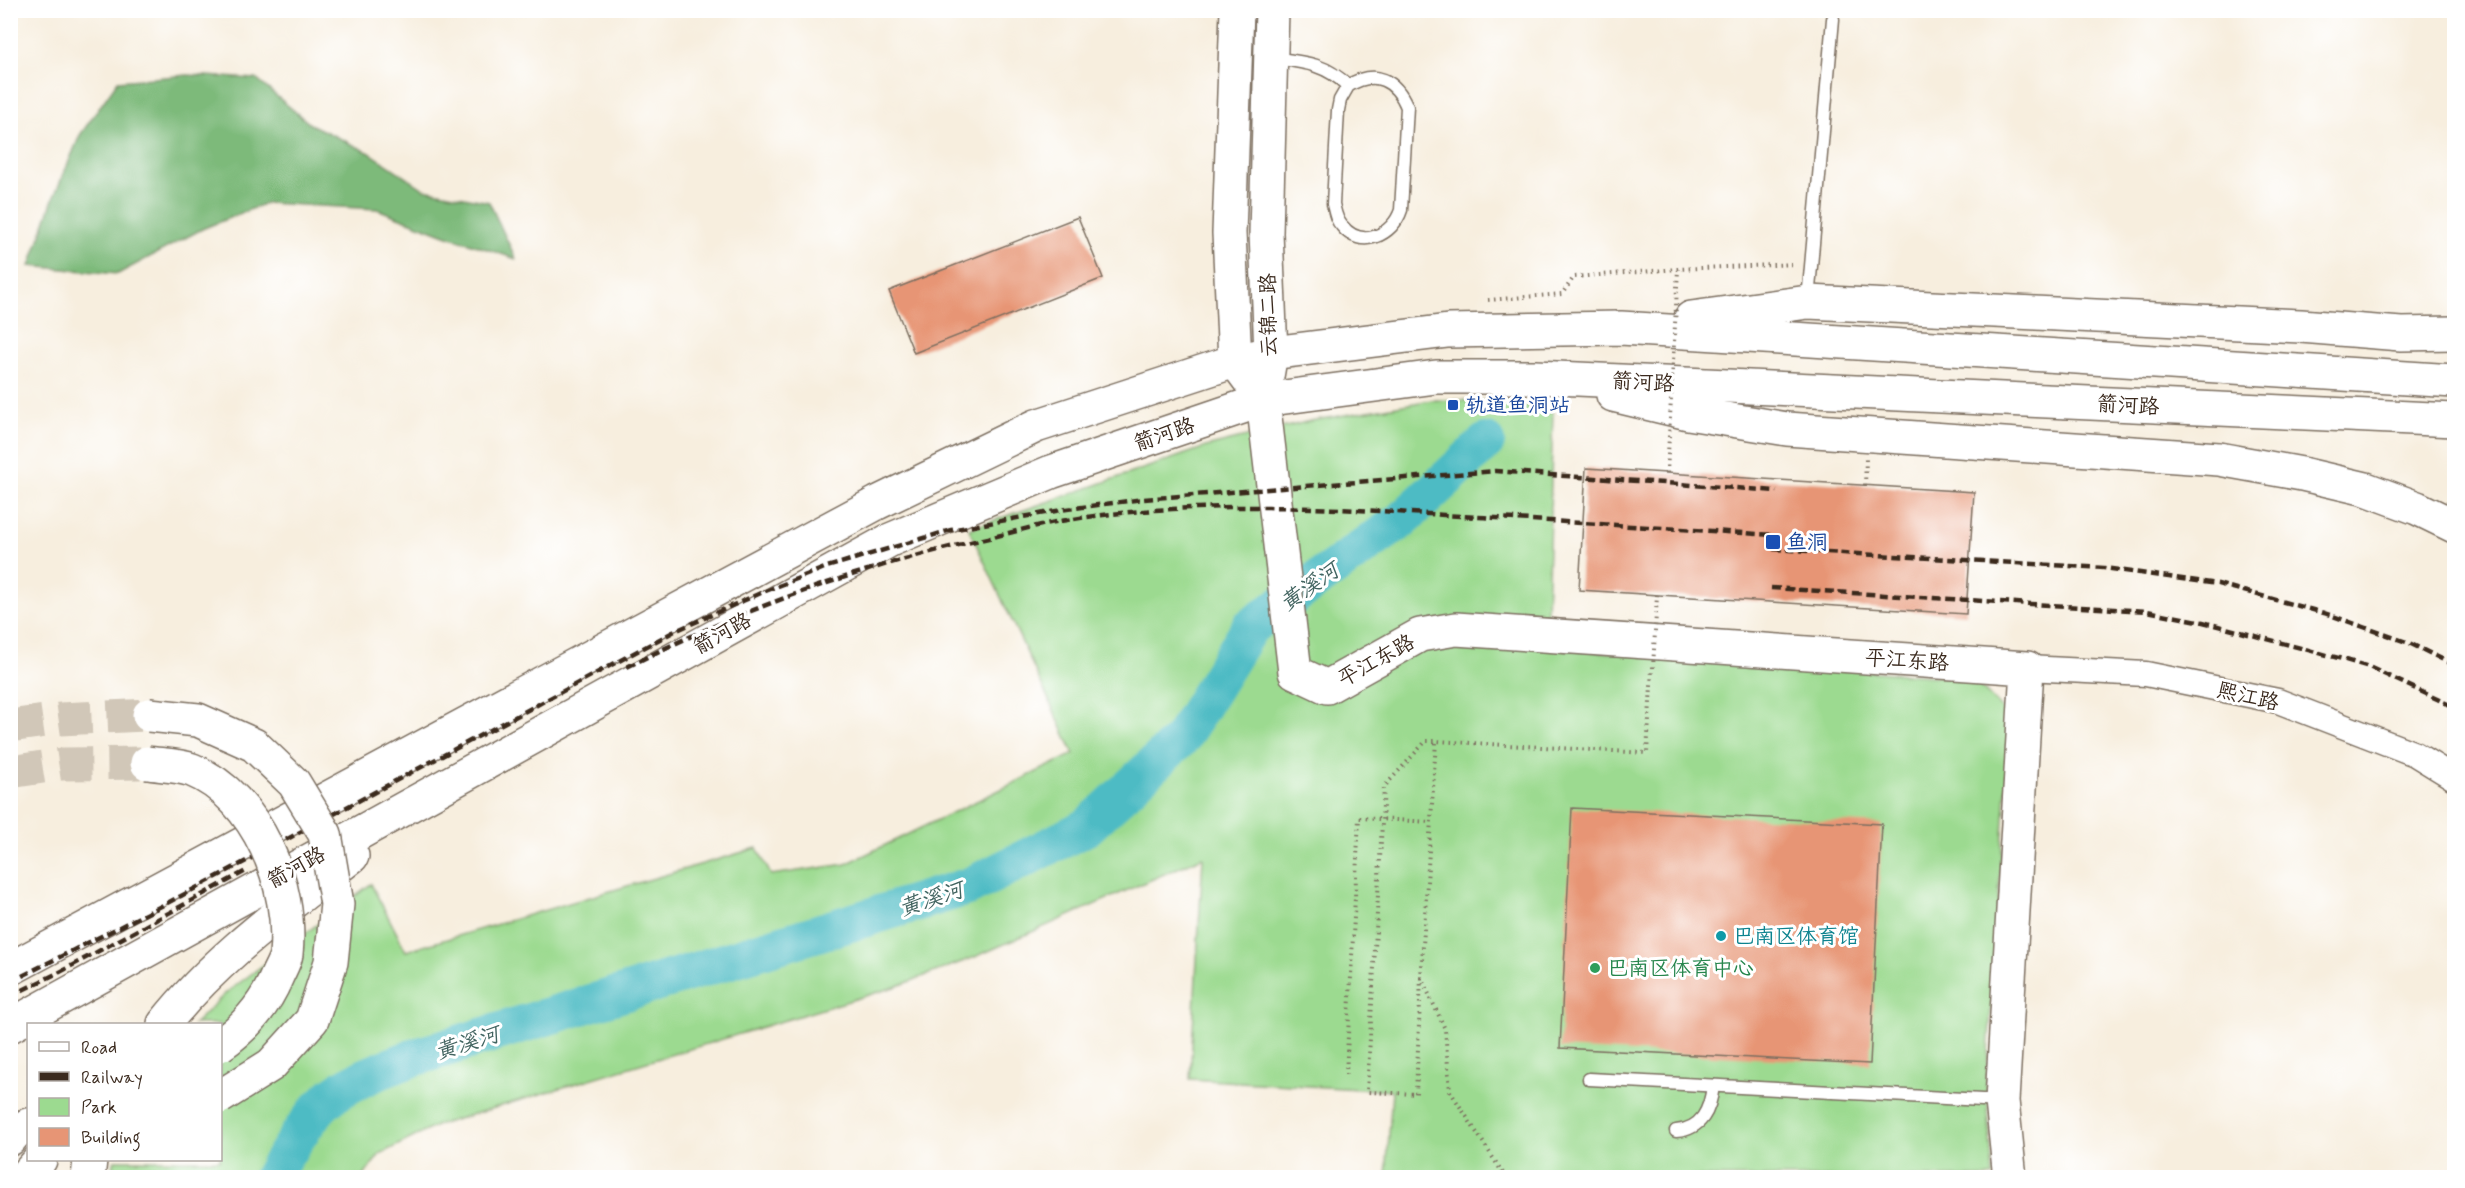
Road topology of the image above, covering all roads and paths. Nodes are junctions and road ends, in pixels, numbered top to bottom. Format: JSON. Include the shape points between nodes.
{"nodes":[{"id":1,"x":1237,"y":10,"type":"edge"},
{"id":2,"x":1272,"y":10,"type":"edge"},
{"id":3,"x":1833,"y":19,"type":"dead end"},
{"id":4,"x":1270,"y":58,"type":"junction"},
{"id":5,"x":1348,"y":86,"type":"junction"},
{"id":6,"x":1774,"y":265,"type":"dead end"},
{"id":7,"x":1678,"y":269,"type":"junction"},
{"id":8,"x":1488,"y":300,"type":"dead end"},
{"id":9,"x":1808,"y":302,"type":"junction"},
{"id":10,"x":1620,"y":328,"type":"junction"},
{"id":11,"x":2454,"y":333,"type":"edge"},
{"id":12,"x":1271,"y":353,"type":"junction"},
{"id":13,"x":1235,"y":361,"type":"junction"},
{"id":14,"x":1535,"y":377,"type":"junction"},
{"id":15,"x":2454,"y":381,"type":"edge"},
{"id":16,"x":1263,"y":400,"type":"junction"},
{"id":17,"x":2454,"y":420,"type":"edge"},
{"id":18,"x":1667,"y":473,"type":"dead end"},
{"id":19,"x":2454,"y":526,"type":"edge"},
{"id":20,"x":1657,"y":595,"type":"dead end"},
{"id":21,"x":2027,"y":668,"type":"junction"},
{"id":22,"x":149,"y":715,"type":"tunnel mouth"},
{"id":23,"x":1436,"y":741,"type":"junction"},
{"id":24,"x":147,"y":763,"type":"tunnel mouth"},
{"id":25,"x":2454,"y":778,"type":"edge"},
{"id":26,"x":430,"y":794,"type":"junction"},
{"id":27,"x":1383,"y":819,"type":"junction"},
{"id":28,"x":1431,"y":822,"type":"junction"},
{"id":29,"x":10,"y":969,"type":"edge"},
{"id":30,"x":1421,"y":977,"type":"junction"},
{"id":31,"x":165,"y":1023,"type":"edge"},
{"id":32,"x":10,"y":1026,"type":"edge"},
{"id":33,"x":222,"y":1044,"type":"edge"},
{"id":34,"x":1346,"y":1075,"type":"dead end"},
{"id":35,"x":1589,"y":1079,"type":"dead end"},
{"id":36,"x":1713,"y":1086,"type":"junction"},
{"id":37,"x":222,"y":1096,"type":"edge"},
{"id":38,"x":2002,"y":1101,"type":"junction"},
{"id":39,"x":27,"y":1126,"type":"edge"},
{"id":40,"x":1676,"y":1131,"type":"dead end"},
{"id":41,"x":10,"y":1139,"type":"edge"},
{"id":42,"x":39,"y":1161,"type":"edge"},
{"id":43,"x":90,"y":1161,"type":"edge"},
{"id":44,"x":24,"y":1178,"type":"edge"},
{"id":45,"x":88,"y":1178,"type":"edge"},
{"id":46,"x":1506,"y":1178,"type":"edge"},
{"id":47,"x":2010,"y":1178,"type":"edge"}],
"edges":[{"from":1,"to":13,"type":"main road","name":"云锦二路","via":[[1228,233]]},
{"from":2,"to":4,"type":"main road","name":"云锦二路"},
{"from":3,"to":9,"type":"lane"},
{"from":4,"to":5,"type":"lane","via":[[1309,63],[1335,73]]},
{"from":4,"to":12,"type":"main road","name":"云锦二路","via":[[1266,233]]},
{"from":5,"to":5,"type":"lane","via":[[1338,111],[1333,204],[1343,229],[1370,238],[1388,231],[1401,210],[1407,107],[1392,83],[1375,78]]},
{"from":6,"to":7,"type":"path"},
{"from":7,"to":8,"type":"path","via":[[1574,277],[1562,294]]},
{"from":7,"to":18,"type":"path","bridge":true},
{"from":9,"to":10,"type":"main road"},
{"from":9,"to":11,"type":"main road","via":[[2401,334]]},
{"from":10,"to":12,"type":"main road","name":"箭河路","via":[[1448,331]]},
{"from":10,"to":15,"type":"main road","name":"箭河路"},
{"from":12,"to":13,"type":"main road","name":"箭河路"},
{"from":12,"to":16,"type":"main road","name":"云锦二路"},
{"from":13,"to":16,"type":"main road","name":"云锦二路"},
{"from":13,"to":29,"type":"main road","name":"箭河路","via":[[1036,426],[877,503]]},
{"from":14,"to":16,"type":"main road","name":"箭河路","via":[[1436,377]]},
{"from":14,"to":17,"type":"main road","name":"箭河路"},
{"from":14,"to":19,"type":"main road","via":[[1688,413],[1787,429],[2219,459],[2366,489]]},
{"from":16,"to":21,"type":"main road","name":"平江东路","via":[[1295,672],[1327,687],[1420,635],[1456,629]]},
{"from":16,"to":26,"type":"main road","name":"箭河路","via":[[1051,472],[890,540]]},
{"from":20,"to":23,"type":"path","bridge":true,"via":[[1647,753]]},
{"from":21,"to":25,"type":"street","name":"熙江路","via":[[2146,674],[2278,700],[2415,754]]},
{"from":21,"to":38,"type":"main road"},
{"from":22,"to":37,"type":"main road","bridge":true,"via":[[198,720],[254,745],[294,783],[325,834],[337,904],[331,962],[312,1020],[271,1065]]},
{"from":23,"to":27,"type":"path","via":[[1426,741],[1384,787]]},
{"from":23,"to":28,"type":"path"},
{"from":24,"to":33,"type":"main road","bridge":true,"via":[[191,770],[224,789],[249,814],[271,856],[285,911],[286,956],[268,996],[241,1030]]},
{"from":26,"to":31,"type":"main road","via":[[248,939],[187,996]]},
{"from":26,"to":32,"type":"main road","name":"箭河路"},
{"from":27,"to":28,"type":"path"},
{"from":27,"to":30,"type":"path","via":[[1367,1092],[1416,1094]]},
{"from":27,"to":34,"type":"path","via":[[1359,818]]},
{"from":28,"to":30,"type":"path"},
{"from":30,"to":46,"type":"path","via":[[1445,1029],[1450,1092]]},
{"from":35,"to":36,"type":"lane"},
{"from":36,"to":38,"type":"lane"},
{"from":36,"to":40,"type":"lane","via":[[1712,1098],[1698,1124]]},
{"from":38,"to":47,"type":"main road"},
{"from":39,"to":41,"type":"main road"},
{"from":42,"to":44,"type":"main road"},
{"from":43,"to":45,"type":"main road"}]}
